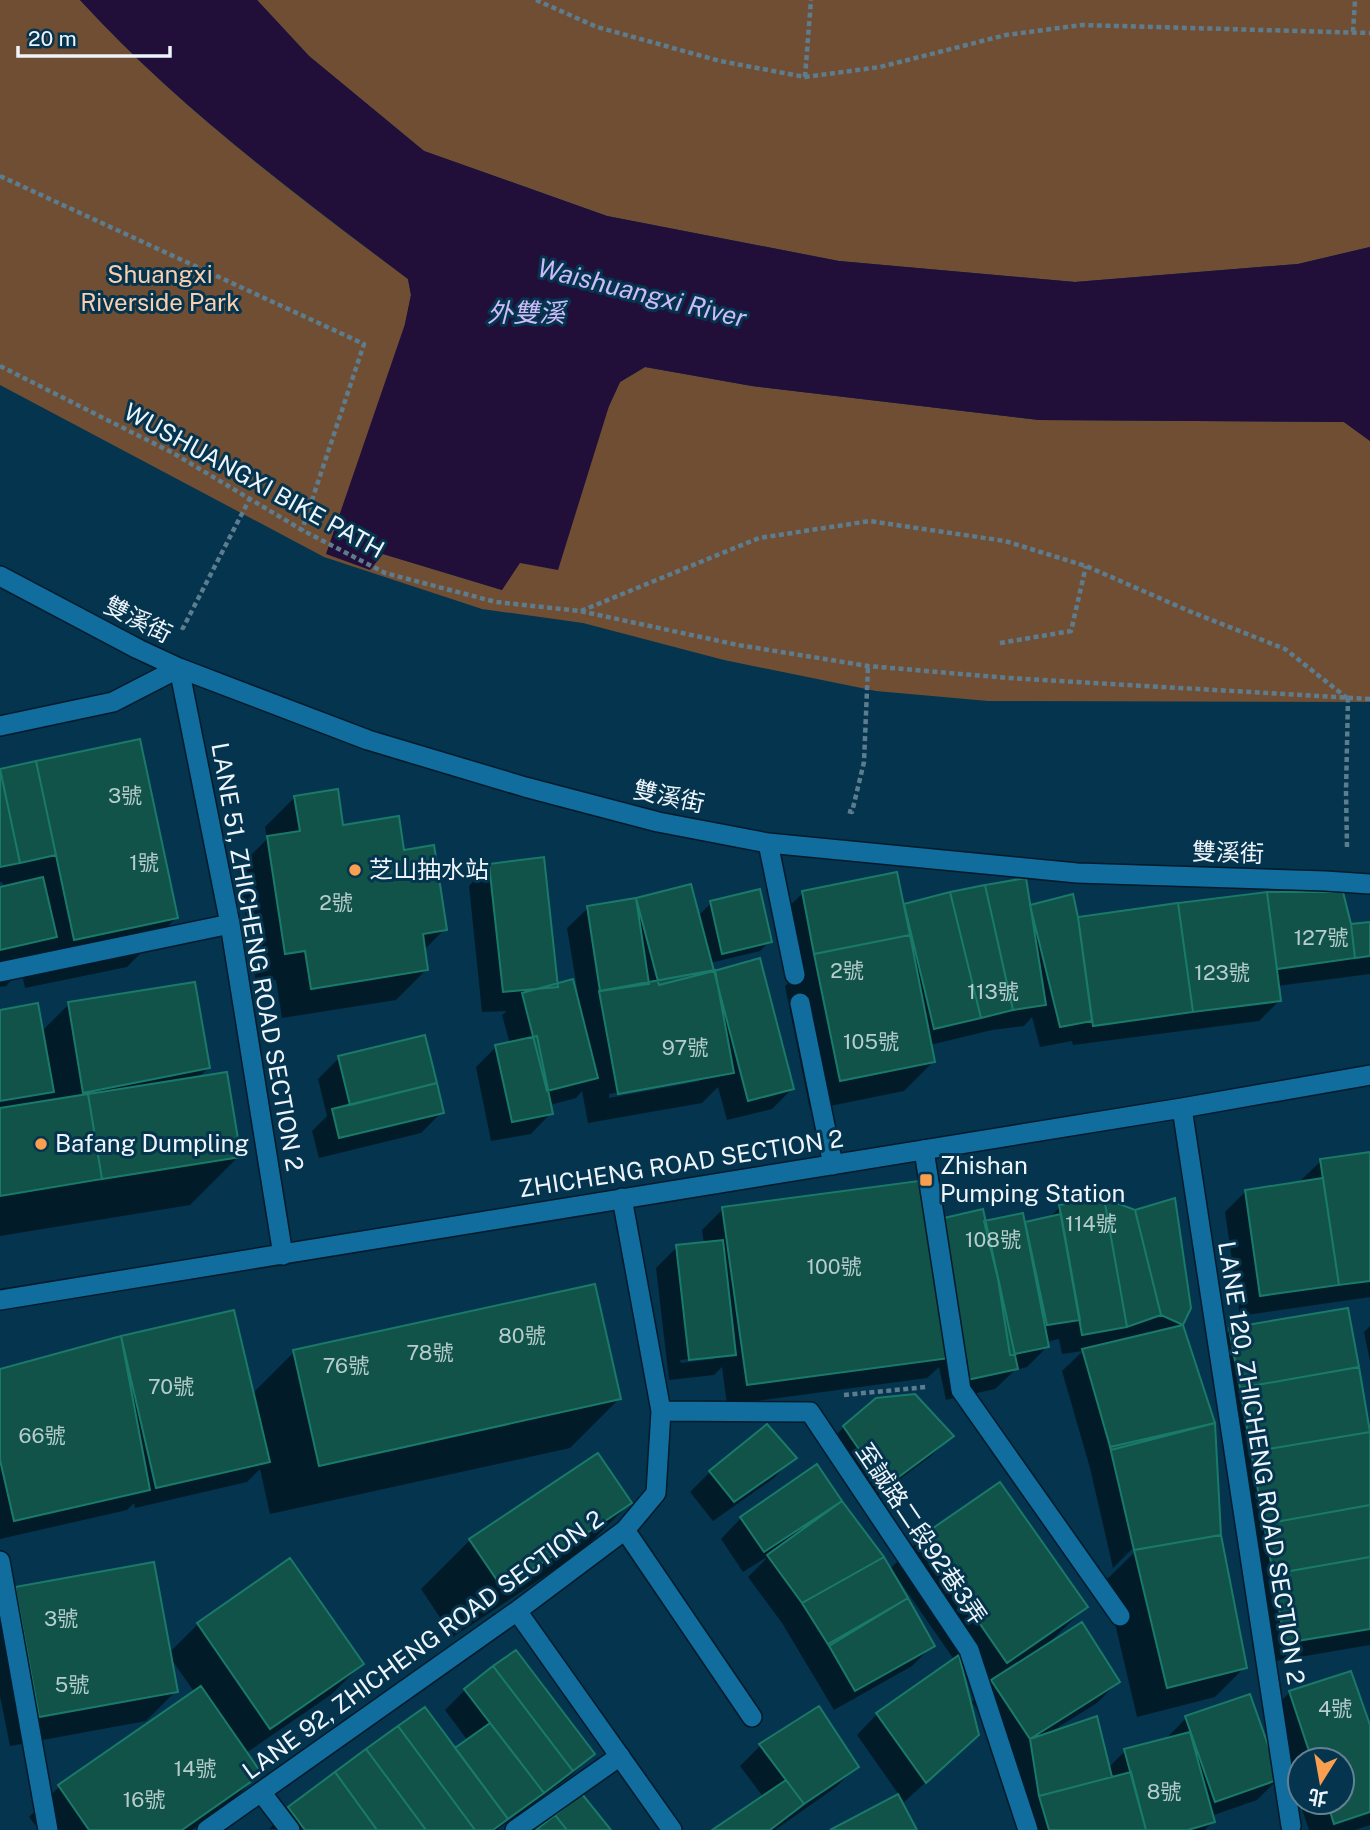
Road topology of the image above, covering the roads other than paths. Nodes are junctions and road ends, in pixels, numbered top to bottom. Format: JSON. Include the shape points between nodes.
{"nodes":[{"id":1,"x":0,"y":576,"type":"edge"},
{"id":2,"x":179,"y":668,"type":"junction"},
{"id":3,"x":0,"y":726,"type":"edge"},
{"id":4,"x":768,"y":842,"type":"junction"},
{"id":5,"x":1370,"y":884,"type":"edge"},
{"id":6,"x":230,"y":924,"type":"junction"},
{"id":7,"x":0,"y":972,"type":"edge"},
{"id":8,"x":795,"y":975,"type":"dead end"},
{"id":9,"x":800,"y":1003,"type":"dead end"},
{"id":10,"x":1370,"y":1075,"type":"edge"},
{"id":11,"x":1182,"y":1108,"type":"junction"},
{"id":12,"x":924,"y":1150,"type":"junction"},
{"id":13,"x":833,"y":1164,"type":"junction"},
{"id":14,"x":622,"y":1198,"type":"junction"},
{"id":15,"x":283,"y":1255,"type":"junction"},
{"id":16,"x":0,"y":1300,"type":"edge"},
{"id":17,"x":661,"y":1411,"type":"junction"},
{"id":18,"x":625,"y":1530,"type":"junction"},
{"id":19,"x":0,"y":1560,"type":"edge"},
{"id":20,"x":517,"y":1612,"type":"junction"},
{"id":21,"x":1120,"y":1616,"type":"dead end"},
{"id":22,"x":752,"y":1717,"type":"dead end"},
{"id":23,"x":620,"y":1756,"type":"junction"},
{"id":24,"x":261,"y":1792,"type":"junction"},
{"id":25,"x":1293,"y":1829,"type":"edge"},
{"id":26,"x":48,"y":1830,"type":"edge"},
{"id":27,"x":207,"y":1830,"type":"edge"},
{"id":28,"x":290,"y":1830,"type":"edge"},
{"id":29,"x":515,"y":1830,"type":"edge"},
{"id":30,"x":672,"y":1830,"type":"edge"},
{"id":31,"x":1028,"y":1830,"type":"edge"}],
"edges":[{"from":1,"to":2,"type":"street","name":"雙溪街"},
{"from":2,"to":3,"type":"street","via":[[113,702]]},
{"from":2,"to":4,"type":"street","name":"雙溪街","via":[[368,740],[512,783],[658,822]]},
{"from":2,"to":6,"type":"street","name":"LANE 51, ZHICHENG ROAD SECTION 2"},
{"from":4,"to":5,"type":"street","name":"雙溪街","via":[[1077,873]]},
{"from":4,"to":8,"type":"street"},
{"from":6,"to":7,"type":"street"},
{"from":6,"to":15,"type":"street","name":"LANE 51, ZHICHENG ROAD SECTION 2"},
{"from":9,"to":13,"type":"street"},
{"from":10,"to":11,"type":"street","name":"ZHICHENG ROAD SECTION 2"},
{"from":11,"to":12,"type":"street","name":"ZHICHENG ROAD SECTION 2"},
{"from":11,"to":25,"type":"street","name":"LANE 120, ZHICHENG ROAD SECTION 2"},
{"from":12,"to":13,"type":"street","name":"ZHICHENG ROAD SECTION 2"},
{"from":12,"to":21,"type":"street","via":[[961,1390]]},
{"from":13,"to":14,"type":"street","name":"ZHICHENG ROAD SECTION 2"},
{"from":14,"to":15,"type":"street","name":"ZHICHENG ROAD SECTION 2"},
{"from":14,"to":17,"type":"street","name":"LANE 92, ZHICHENG ROAD SECTION 2"},
{"from":15,"to":16,"type":"street","name":"ZHICHENG ROAD SECTION 2"},
{"from":17,"to":18,"type":"street","name":"LANE 92, ZHICHENG ROAD SECTION 2","via":[[656,1493]]},
{"from":17,"to":31,"type":"street","name":"至誠路二段92巷3弄","via":[[810,1412],[969,1650]]},
{"from":18,"to":20,"type":"street","name":"LANE 92, ZHICHENG ROAD SECTION 2"},
{"from":18,"to":22,"type":"street"},
{"from":19,"to":26,"type":"street"},
{"from":20,"to":23,"type":"street"},
{"from":20,"to":24,"type":"street","name":"LANE 92, ZHICHENG ROAD SECTION 2"},
{"from":23,"to":29,"type":"street"},
{"from":23,"to":30,"type":"street"},
{"from":24,"to":27,"type":"street","name":"LANE 92, ZHICHENG ROAD SECTION 2"},
{"from":24,"to":28,"type":"street"}]}
